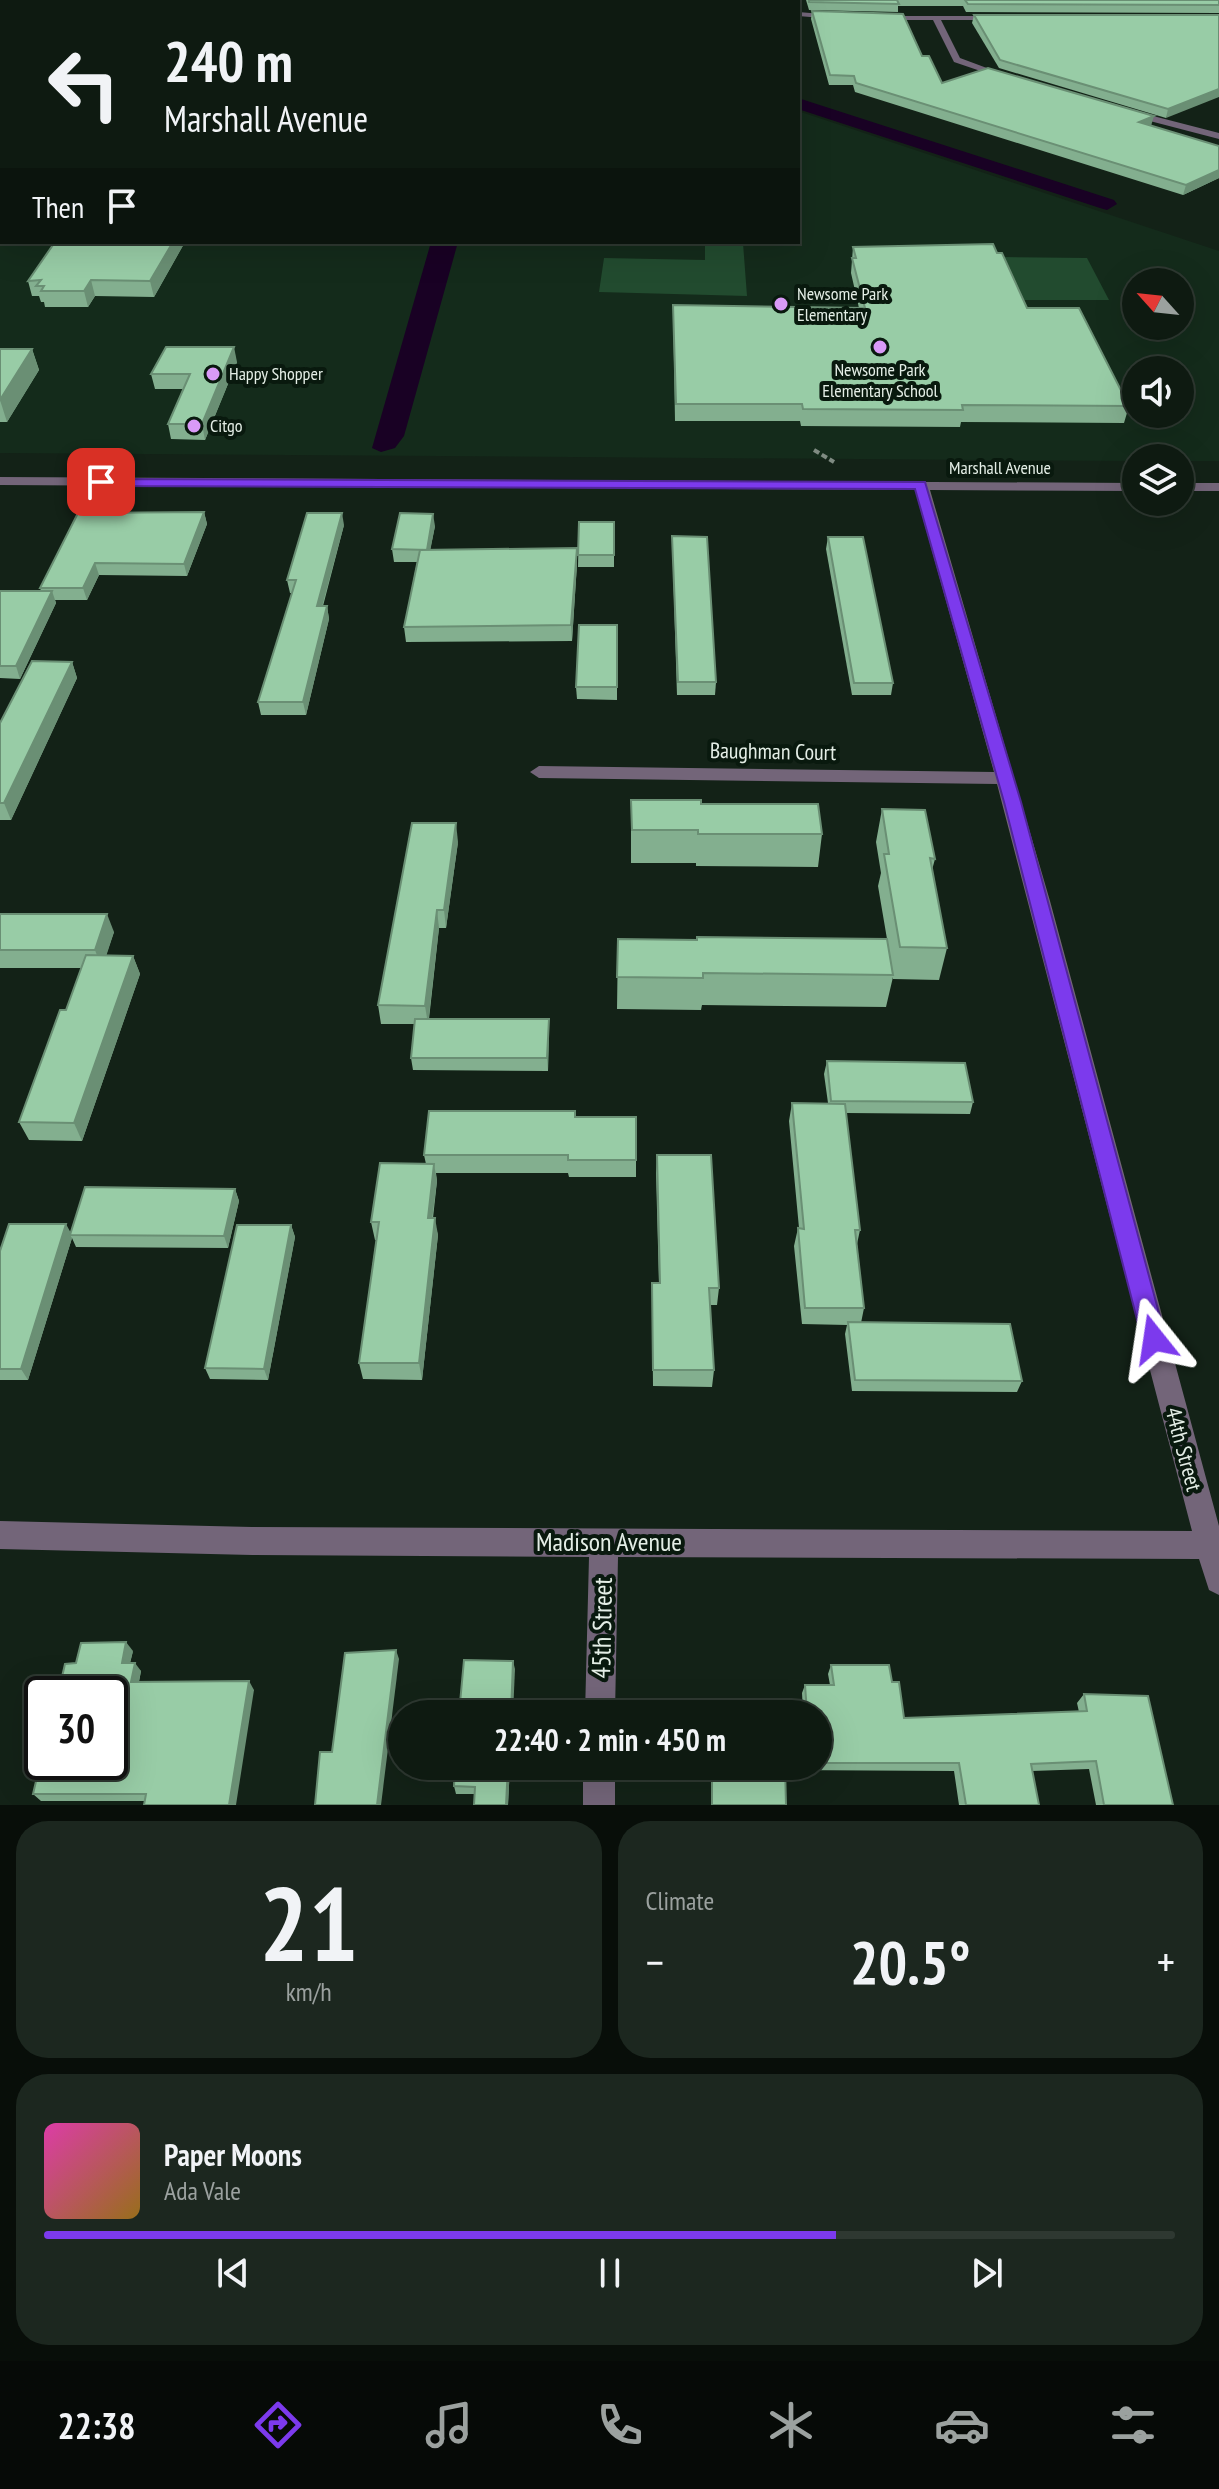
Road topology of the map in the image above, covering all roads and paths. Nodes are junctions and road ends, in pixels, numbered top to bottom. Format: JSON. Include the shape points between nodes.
{"nodes":[{"id":1,"x":800,"y":14,"type":"edge"},
{"id":2,"x":840,"y":17,"type":"edge"},
{"id":3,"x":872,"y":17,"type":"edge"},
{"id":4,"x":936,"y":18,"type":"junction"},
{"id":5,"x":1009,"y":18,"type":"edge"},
{"id":6,"x":1014,"y":79,"type":"edge"},
{"id":7,"x":1112,"y":108,"type":"edge"},
{"id":8,"x":1219,"y":136,"type":"edge"},
{"id":9,"x":814,"y":450,"type":"dead end"},
{"id":10,"x":842,"y":467,"type":"dead end"},
{"id":11,"x":0,"y":481,"type":"edge"},
{"id":12,"x":921,"y":485,"type":"junction"},
{"id":13,"x":1122,"y":487,"type":"edge"},
{"id":14,"x":1194,"y":487,"type":"edge"},
{"id":15,"x":1219,"y":487,"type":"edge"},
{"id":16,"x":539,"y":772,"type":"dead end"},
{"id":17,"x":1006,"y":778,"type":"junction"},
{"id":18,"x":0,"y":1535,"type":"edge"},
{"id":19,"x":604,"y":1542,"type":"junction"},
{"id":20,"x":1214,"y":1545,"type":"edge"},
{"id":21,"x":1219,"y":1580,"type":"edge"},
{"id":22,"x":600,"y":1700,"type":"edge"},
{"id":23,"x":599,"y":1780,"type":"edge"},
{"id":24,"x":599,"y":1805,"type":"edge"}],
"edges":[{"from":1,"to":2,"type":"street"},
{"from":3,"to":4,"type":"street"},
{"from":4,"to":5,"type":"street"},
{"from":4,"to":6,"type":"street","via":[[957,60]]},
{"from":7,"to":8,"type":"street"},
{"from":9,"to":10,"type":"path"},
{"from":11,"to":12,"type":"street","name":"Marshall Avenue"},
{"from":12,"to":13,"type":"street","name":"Marshall Avenue"},
{"from":12,"to":17,"type":"street","name":"44th Street"},
{"from":14,"to":15,"type":"street"},
{"from":16,"to":17,"type":"street","name":"Baughman Court"},
{"from":17,"to":20,"type":"street","name":"44th Street"},
{"from":18,"to":19,"type":"street","name":"Madison Avenue"},
{"from":19,"to":20,"type":"street","name":"Madison Avenue"},
{"from":19,"to":22,"type":"street","name":"45th Street"},
{"from":20,"to":21,"type":"street","name":"44th Street"},
{"from":23,"to":24,"type":"street"}]}
